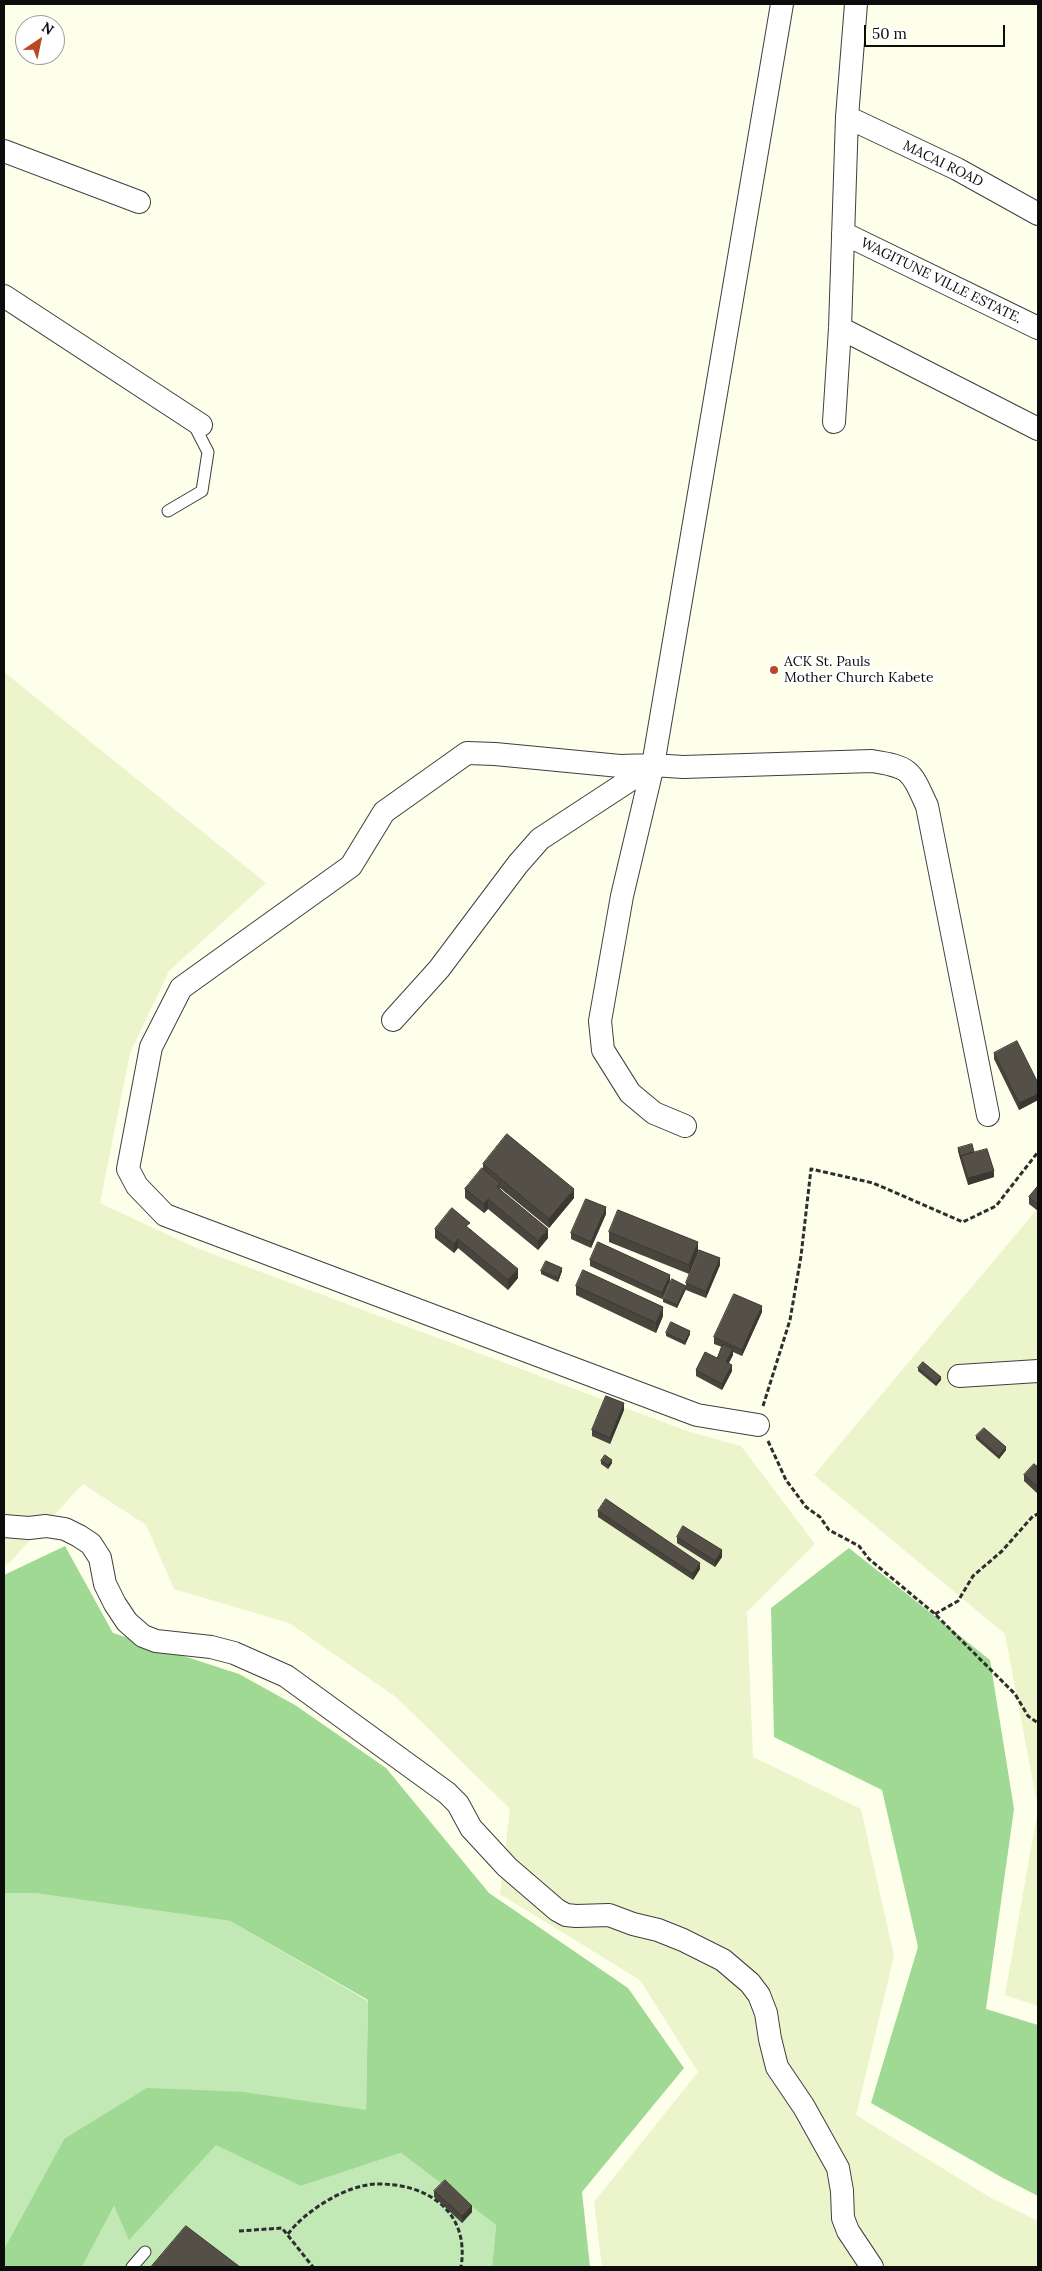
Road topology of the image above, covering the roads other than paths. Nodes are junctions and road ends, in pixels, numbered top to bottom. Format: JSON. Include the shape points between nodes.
{"nodes":[{"id":1,"x":782,"y":4,"type":"edge"},
{"id":2,"x":856,"y":4,"type":"edge"},
{"id":3,"x":846,"y":117,"type":"junction"},
{"id":4,"x":4,"y":151,"type":"edge"},
{"id":5,"x":139,"y":202,"type":"dead end"},
{"id":6,"x":1038,"y":214,"type":"edge"},
{"id":7,"x":843,"y":234,"type":"junction"},
{"id":8,"x":4,"y":296,"type":"edge"},
{"id":9,"x":840,"y":328,"type":"junction"},
{"id":10,"x":1038,"y":328,"type":"edge"},
{"id":11,"x":196,"y":422,"type":"joint"},
{"id":12,"x":834,"y":422,"type":"dead end"},
{"id":13,"x":1038,"y":429,"type":"edge"},
{"id":14,"x":168,"y":511,"type":"dead end"},
{"id":15,"x":653,"y":764,"type":"junction"},
{"id":16,"x":393,"y":1020,"type":"dead end"},
{"id":17,"x":988,"y":1115,"type":"dead end"},
{"id":18,"x":685,"y":1126,"type":"dead end"},
{"id":19,"x":1038,"y":1371,"type":"edge"},
{"id":20,"x":959,"y":1376,"type":"dead end"},
{"id":21,"x":758,"y":1425,"type":"road end"},
{"id":22,"x":4,"y":1526,"type":"edge"},
{"id":23,"x":145,"y":2252,"type":"dead end"},
{"id":24,"x":132,"y":2267,"type":"edge"},
{"id":25,"x":872,"y":2267,"type":"edge"}],
"edges":[{"from":1,"to":15,"type":"street"},
{"from":2,"to":3,"type":"street"},
{"from":3,"to":6,"type":"street","name":"MACAI ROAD","via":[[957,170]]},
{"from":3,"to":7,"type":"street"},
{"from":4,"to":5,"type":"street"},
{"from":7,"to":9,"type":"street"},
{"from":7,"to":10,"type":"street","name":"WAGITUNE VILLE ESTATE."},
{"from":8,"to":11,"type":"street"},
{"from":9,"to":12,"type":"street"},
{"from":9,"to":13,"type":"street"},
{"from":11,"to":14,"type":"lane","via":[[208,452],[202,490]]},
{"from":15,"to":16,"type":"street","via":[[540,840],[439,968]]},
{"from":15,"to":17,"type":"street","via":[[683,768],[872,761],[898,765],[914,778],[928,806]]},
{"from":15,"to":18,"type":"street","via":[[622,896],[600,1021],[603,1050],[630,1094],[654,1113]]},
{"from":15,"to":21,"type":"street","via":[[620,766],[467,753],[384,812],[351,866],[181,988],[151,1048],[128,1169],[137,1186],[165,1215],[697,1415]]},
{"from":19,"to":20,"type":"street"},
{"from":22,"to":25,"type":"street","via":[[65,1529],[91,1544],[100,1558],[115,1604],[127,1622],[143,1636],[156,1642],[211,1647],[234,1653],[286,1676],[447,1793],[458,1804],[471,1828],[507,1867],[557,1910],[576,1916],[609,1915],[658,1930],[734,1968],[759,1995],[777,2066],[838,2168],[848,2230]]},
{"from":23,"to":24,"type":"lane"}]}
